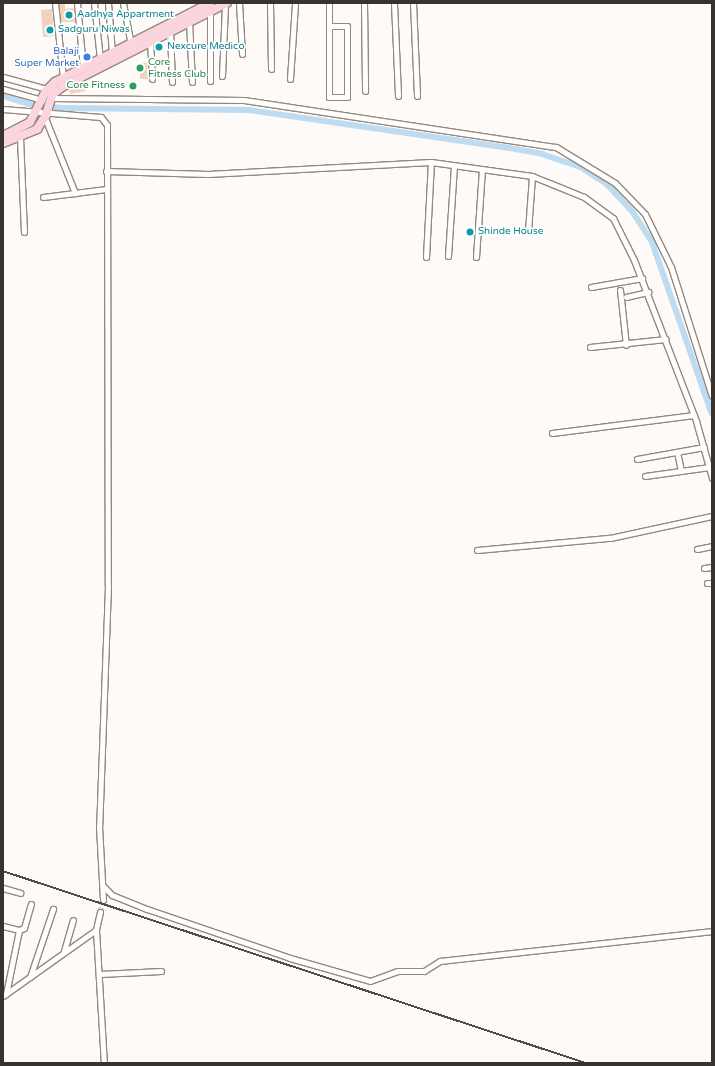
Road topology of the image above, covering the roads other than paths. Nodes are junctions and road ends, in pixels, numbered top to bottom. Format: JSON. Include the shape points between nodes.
{"nodes":[{"id":1,"x":55,"y":3,"type":"edge"},
{"id":2,"x":77,"y":3,"type":"edge"},
{"id":3,"x":94,"y":3,"type":"edge"},
{"id":4,"x":108,"y":3,"type":"edge"},
{"id":5,"x":123,"y":3,"type":"edge"},
{"id":6,"x":239,"y":3,"type":"edge"},
{"id":7,"x":270,"y":3,"type":"edge"},
{"id":8,"x":295,"y":3,"type":"edge"},
{"id":9,"x":329,"y":3,"type":"edge"},
{"id":10,"x":364,"y":3,"type":"edge"},
{"id":11,"x":394,"y":3,"type":"edge"},
{"id":12,"x":413,"y":3,"type":"edge"},
{"id":13,"x":226,"y":4,"type":"edge"},
{"id":14,"x":197,"y":6,"type":"edge"},
{"id":15,"x":210,"y":7,"type":"edge"},
{"id":16,"x":189,"y":20,"type":"junction"},
{"id":17,"x":329,"y":26,"type":"junction"},
{"id":18,"x":169,"y":27,"type":"junction"},
{"id":19,"x":150,"y":40,"type":"junction"},
{"id":20,"x":130,"y":48,"type":"junction"},
{"id":21,"x":112,"y":53,"type":"junction"},
{"id":22,"x":242,"y":54,"type":"dead end"},
{"id":23,"x":100,"y":59,"type":"junction"},
{"id":24,"x":83,"y":68,"type":"junction"},
{"id":25,"x":271,"y":69,"type":"dead end"},
{"id":26,"x":222,"y":76,"type":"dead end"},
{"id":27,"x":3,"y":77,"type":"edge"},
{"id":28,"x":63,"y":78,"type":"junction"},
{"id":29,"x":152,"y":79,"type":"dead end"},
{"id":30,"x":290,"y":79,"type":"dead end"},
{"id":31,"x":210,"y":81,"type":"dead end"},
{"id":32,"x":172,"y":82,"type":"dead end"},
{"id":33,"x":192,"y":82,"type":"dead end"},
{"id":34,"x":3,"y":89,"type":"edge"},
{"id":35,"x":47,"y":89,"type":"junction"},
{"id":36,"x":365,"y":91,"type":"dead end"},
{"id":37,"x":398,"y":96,"type":"dead end"},
{"id":38,"x":416,"y":96,"type":"dead end"},
{"id":39,"x":42,"y":100,"type":"junction"},
{"id":40,"x":51,"y":100,"type":"junction"},
{"id":41,"x":3,"y":109,"type":"edge"},
{"id":42,"x":36,"y":112,"type":"junction"},
{"id":43,"x":46,"y":115,"type":"junction"},
{"id":44,"x":3,"y":136,"type":"edge"},
{"id":45,"x":20,"y":137,"type":"junction"},
{"id":46,"x":3,"y":143,"type":"edge"},
{"id":47,"x":431,"y":162,"type":"junction"},
{"id":48,"x":454,"y":166,"type":"junction"},
{"id":49,"x":482,"y":170,"type":"junction"},
{"id":50,"x":106,"y":171,"type":"junction"},
{"id":51,"x":532,"y":176,"type":"junction"},
{"id":52,"x":106,"y":190,"type":"junction"},
{"id":53,"x":75,"y":193,"type":"junction"},
{"id":54,"x":43,"y":197,"type":"dead end"},
{"id":55,"x":528,"y":231,"type":"dead end"},
{"id":56,"x":24,"y":232,"type":"dead end"},
{"id":57,"x":448,"y":256,"type":"dead end"},
{"id":58,"x":426,"y":257,"type":"dead end"},
{"id":59,"x":476,"y":257,"type":"dead end"},
{"id":60,"x":642,"y":278,"type":"junction"},
{"id":61,"x":592,"y":287,"type":"dead end"},
{"id":62,"x":620,"y":290,"type":"dead end"},
{"id":63,"x":648,"y":292,"type":"junction"},
{"id":64,"x":626,"y":297,"type":"dead end"},
{"id":65,"x":666,"y":339,"type":"junction"},
{"id":66,"x":626,"y":345,"type":"junction"},
{"id":67,"x":590,"y":347,"type":"dead end"},
{"id":68,"x":712,"y":396,"type":"edge"},
{"id":69,"x":694,"y":415,"type":"junction"},
{"id":70,"x":552,"y":433,"type":"dead end"},
{"id":71,"x":704,"y":447,"type":"junction"},
{"id":72,"x":677,"y":452,"type":"junction"},
{"id":73,"x":637,"y":459,"type":"dead end"},
{"id":74,"x":709,"y":467,"type":"junction"},
{"id":75,"x":681,"y":471,"type":"junction"},
{"id":76,"x":645,"y":476,"type":"dead end"},
{"id":77,"x":712,"y":478,"type":"edge"},
{"id":78,"x":712,"y":516,"type":"edge"},
{"id":79,"x":712,"y":546,"type":"edge"},
{"id":80,"x":697,"y":549,"type":"dead end"},
{"id":81,"x":477,"y":550,"type":"dead end"},
{"id":82,"x":712,"y":567,"type":"edge"},
{"id":83,"x":704,"y":568,"type":"dead end"},
{"id":84,"x":103,"y":886,"type":"junction"},
{"id":85,"x":3,"y":888,"type":"edge"},
{"id":86,"x":20,"y":893,"type":"dead end"},
{"id":87,"x":103,"y":900,"type":"tunnel mouth"},
{"id":88,"x":31,"y":904,"type":"dead end"},
{"id":89,"x":53,"y":909,"type":"dead end"},
{"id":90,"x":100,"y":912,"type":"tunnel mouth"},
{"id":91,"x":73,"y":920,"type":"dead end"},
{"id":92,"x":3,"y":926,"type":"edge"},
{"id":93,"x":19,"y":930,"type":"junction"},
{"id":94,"x":96,"y":930,"type":"junction"},
{"id":95,"x":712,"y":931,"type":"edge"},
{"id":96,"x":64,"y":952,"type":"junction"},
{"id":97,"x":161,"y":971,"type":"dead end"},
{"id":98,"x":100,"y":974,"type":"junction"},
{"id":99,"x":30,"y":977,"type":"junction"},
{"id":100,"x":5,"y":995,"type":"edge"},
{"id":101,"x":104,"y":1063,"type":"edge"}],
"edges":[{"from":1,"to":28,"type":"street"},
{"from":2,"to":24,"type":"street"},
{"from":3,"to":23,"type":"street"},
{"from":4,"to":21,"type":"street"},
{"from":5,"to":20,"type":"street"},
{"from":6,"to":22,"type":"street"},
{"from":7,"to":25,"type":"street"},
{"from":8,"to":30,"type":"street"},
{"from":9,"to":17,"type":"street"},
{"from":10,"to":36,"type":"street"},
{"from":11,"to":37,"type":"street"},
{"from":12,"to":38,"type":"street"},
{"from":13,"to":15,"type":"main road"},
{"from":13,"to":26,"type":"street"},
{"from":14,"to":15,"type":"main road"},
{"from":14,"to":18,"type":"main road"},
{"from":15,"to":16,"type":"main road"},
{"from":15,"to":31,"type":"street"},
{"from":16,"to":18,"type":"main road"},
{"from":16,"to":33,"type":"street"},
{"from":17,"to":17,"type":"street","via":[[329,97],[347,97],[347,26]]},
{"from":18,"to":19,"type":"main road"},
{"from":18,"to":20,"type":"main road"},
{"from":18,"to":32,"type":"street"},
{"from":19,"to":20,"type":"main road"},
{"from":19,"to":29,"type":"street"},
{"from":20,"to":21,"type":"main road"},
{"from":20,"to":40,"type":"main road","via":[[62,86]]},
{"from":21,"to":23,"type":"main road"},
{"from":23,"to":24,"type":"main road"},
{"from":24,"to":28,"type":"main road"},
{"from":27,"to":35,"type":"street"},
{"from":28,"to":35,"type":"main road"},
{"from":34,"to":39,"type":"street"},
{"from":35,"to":39,"type":"main road"},
{"from":39,"to":42,"type":"main road"},
{"from":40,"to":43,"type":"main road"},
{"from":40,"to":68,"type":"street","via":[[244,100],[556,147],[615,183],[645,214],[671,267]]},
{"from":41,"to":42,"type":"street"},
{"from":42,"to":43,"type":"street"},
{"from":42,"to":44,"type":"main road","via":[[22,128]]},
{"from":43,"to":45,"type":"main road","via":[[37,129]]},
{"from":43,"to":50,"type":"street","via":[[105,119]]},
{"from":43,"to":53,"type":"street"},
{"from":45,"to":46,"type":"main road"},
{"from":45,"to":56,"type":"street"},
{"from":47,"to":48,"type":"street"},
{"from":47,"to":50,"type":"street","via":[[208,174]]},
{"from":47,"to":58,"type":"street"},
{"from":48,"to":49,"type":"street"},
{"from":48,"to":57,"type":"street"},
{"from":49,"to":51,"type":"street"},
{"from":49,"to":59,"type":"street"},
{"from":50,"to":52,"type":"street"},
{"from":51,"to":55,"type":"street"},
{"from":51,"to":60,"type":"street","via":[[584,197],[613,218]]},
{"from":52,"to":53,"type":"street"},
{"from":52,"to":84,"type":"street","via":[[108,586],[99,826]]},
{"from":53,"to":54,"type":"street"},
{"from":60,"to":61,"type":"street"},
{"from":60,"to":63,"type":"street"},
{"from":62,"to":66,"type":"street"},
{"from":63,"to":64,"type":"street"},
{"from":63,"to":65,"type":"street"},
{"from":65,"to":66,"type":"street"},
{"from":65,"to":69,"type":"street"},
{"from":66,"to":67,"type":"street"},
{"from":69,"to":70,"type":"street"},
{"from":69,"to":71,"type":"street"},
{"from":71,"to":72,"type":"street"},
{"from":71,"to":74,"type":"street"},
{"from":72,"to":73,"type":"street"},
{"from":72,"to":75,"type":"street"},
{"from":74,"to":75,"type":"street"},
{"from":74,"to":77,"type":"street"},
{"from":75,"to":76,"type":"street"},
{"from":78,"to":81,"type":"street","via":[[610,538]]},
{"from":79,"to":80,"type":"street"},
{"from":82,"to":83,"type":"street"},
{"from":84,"to":87,"type":"street"},
{"from":84,"to":95,"type":"street","via":[[112,895],[147,909],[290,958],[370,981],[397,970],[424,971],[440,961]]},
{"from":85,"to":86,"type":"street"},
{"from":88,"to":93,"type":"street","via":[[24,928]]},
{"from":89,"to":99,"type":"street"},
{"from":90,"to":94,"type":"street"},
{"from":91,"to":96,"type":"street"},
{"from":92,"to":93,"type":"street"},
{"from":93,"to":100,"type":"street"},
{"from":94,"to":96,"type":"street"},
{"from":94,"to":98,"type":"street"},
{"from":96,"to":99,"type":"street"},
{"from":97,"to":98,"type":"street"},
{"from":98,"to":101,"type":"street"},
{"from":99,"to":100,"type":"street"}]}
